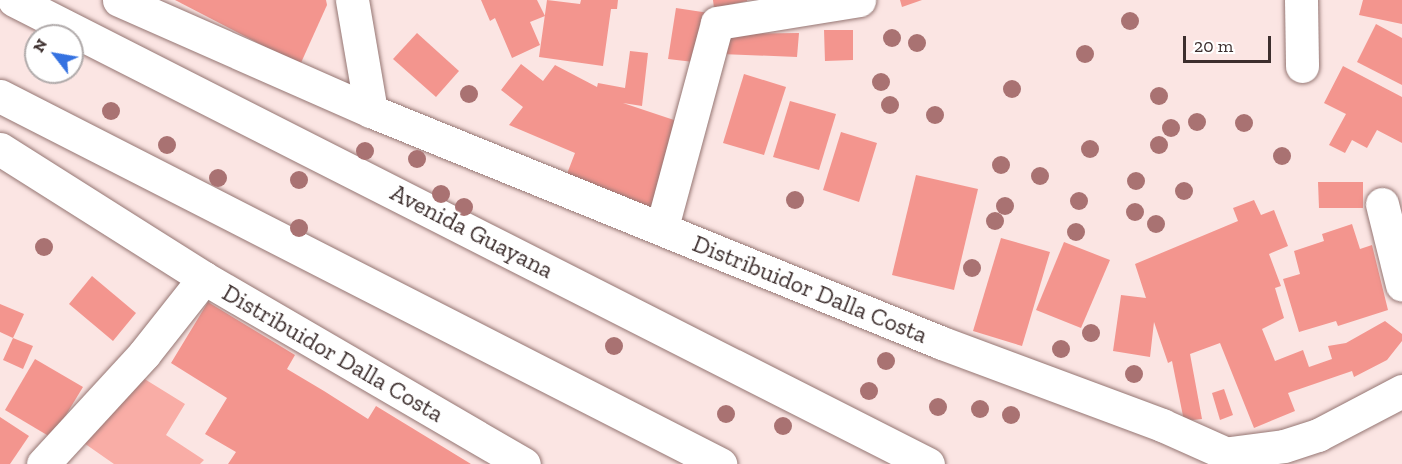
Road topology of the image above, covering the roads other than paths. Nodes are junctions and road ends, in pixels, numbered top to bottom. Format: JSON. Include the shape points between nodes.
{"nodes":[{"id":1,"x":14,"y":0,"type":"edge"},
{"id":2,"x":119,"y":0,"type":"edge"},
{"id":3,"x":352,"y":0,"type":"edge"},
{"id":4,"x":859,"y":0,"type":"edge"},
{"id":5,"x":1301,"y":0,"type":"edge"},
{"id":6,"x":789,"y":5,"type":"edge"},
{"id":7,"x":1302,"y":66,"type":"dead end"},
{"id":8,"x":0,"y":96,"type":"edge"},
{"id":9,"x":371,"y":111,"type":"junction"},
{"id":10,"x":0,"y":149,"type":"edge"},
{"id":11,"x":1382,"y":204,"type":"dead end"},
{"id":12,"x":662,"y":227,"type":"junction"},
{"id":13,"x":204,"y":278,"type":"junction"},
{"id":14,"x":1402,"y":285,"type":"edge"},
{"id":15,"x":1402,"y":391,"type":"edge"},
{"id":16,"x":1240,"y":460,"type":"edge"},
{"id":17,"x":43,"y":464,"type":"edge"},
{"id":18,"x":524,"y":464,"type":"edge"},
{"id":19,"x":720,"y":464,"type":"edge"},
{"id":20,"x":928,"y":464,"type":"edge"}],
"edges":[{"from":1,"to":20,"type":"street","name":"Avenida Guayana"},
{"from":2,"to":9,"type":"street","name":"Distribuidor Dalla Costa","via":[[316,83]]},
{"from":3,"to":9,"type":"street"},
{"from":4,"to":6,"type":"street"},
{"from":5,"to":7,"type":"street"},
{"from":6,"to":12,"type":"street","via":[[717,23]]},
{"from":8,"to":19,"type":"street"},
{"from":9,"to":12,"type":"street","name":"Distribuidor Dalla Costa"},
{"from":10,"to":13,"type":"street","name":"Distribuidor Dalla Costa"},
{"from":11,"to":14,"type":"street"},
{"from":12,"to":16,"type":"street","name":"Distribuidor Dalla Costa"},
{"from":13,"to":17,"type":"street","via":[[144,354]]},
{"from":13,"to":18,"type":"street","name":"Distribuidor Dalla Costa"},
{"from":15,"to":16,"type":"street","via":[[1318,435]]}]}
